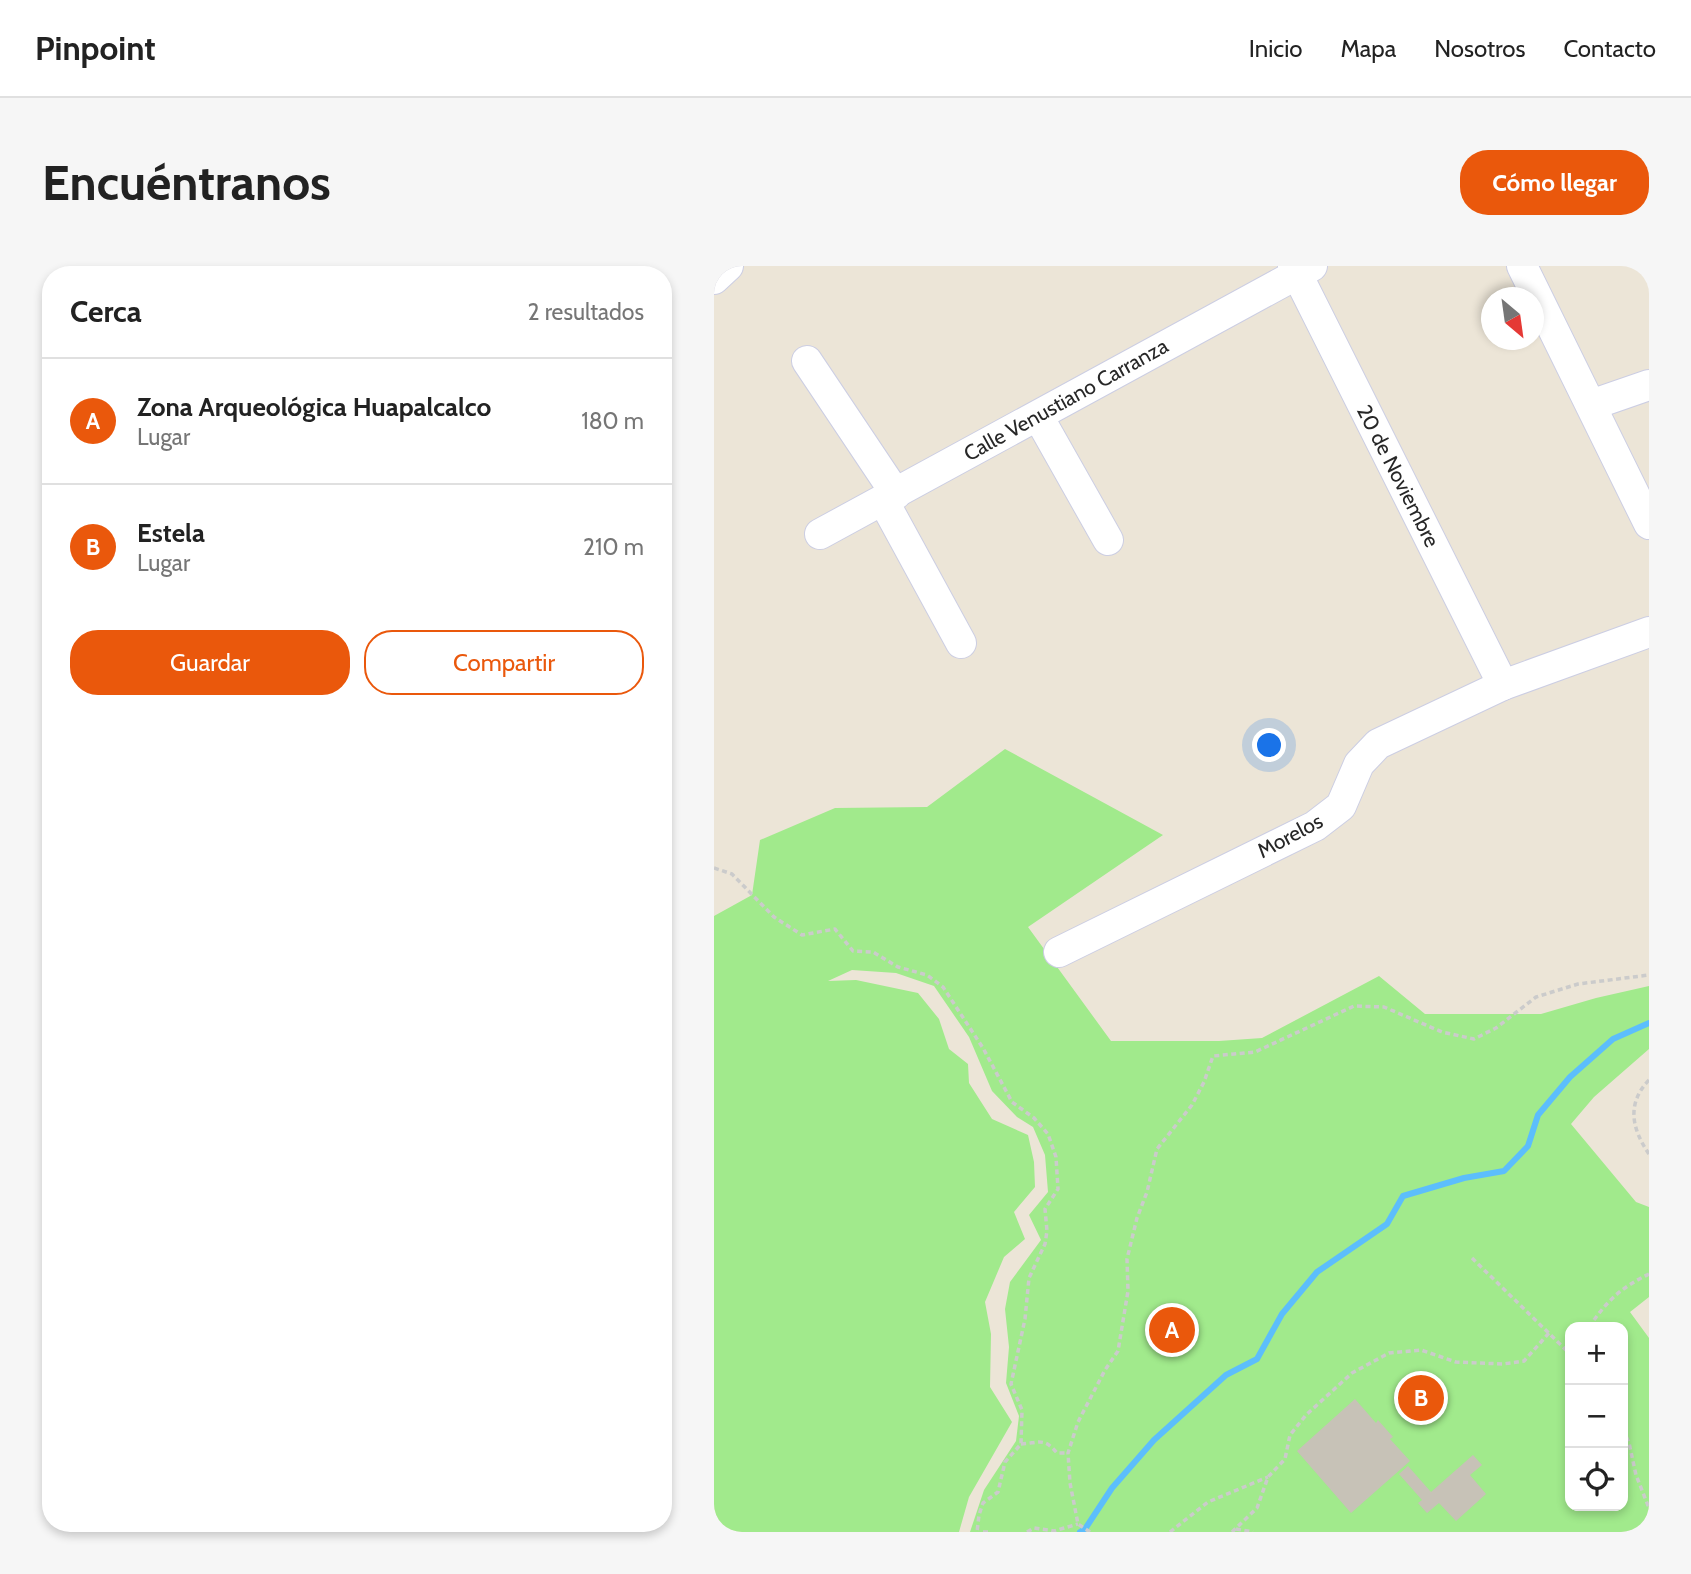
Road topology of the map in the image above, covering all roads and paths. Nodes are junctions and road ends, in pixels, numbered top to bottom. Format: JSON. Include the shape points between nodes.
{"nodes":[{"id":1,"x":728,"y":266,"type":"edge"},
{"id":2,"x":1522,"y":266,"type":"edge"},
{"id":3,"x":1301,"y":269,"type":"edge"},
{"id":4,"x":714,"y":279,"type":"edge"},
{"id":5,"x":807,"y":361,"type":"dead end"},
{"id":6,"x":1649,"y":385,"type":"edge"},
{"id":7,"x":1591,"y":405,"type":"junction"},
{"id":8,"x":1038,"y":416,"type":"junction"},
{"id":9,"x":889,"y":497,"type":"junction"},
{"id":10,"x":1649,"y":524,"type":"edge"},
{"id":11,"x":820,"y":534,"type":"dead end"},
{"id":12,"x":1108,"y":541,"type":"dead end"},
{"id":13,"x":1649,"y":632,"type":"edge"},
{"id":14,"x":961,"y":643,"type":"dead end"},
{"id":15,"x":1503,"y":685,"type":"junction"},
{"id":16,"x":714,"y":868,"type":"edge"},
{"id":17,"x":1059,"y":952,"type":"dead end"},
{"id":18,"x":1649,"y":975,"type":"edge"},
{"id":19,"x":1649,"y":1080,"type":"edge"},
{"id":20,"x":1649,"y":1154,"type":"edge"},
{"id":21,"x":1472,"y":1258,"type":"dead end"},
{"id":22,"x":1649,"y":1274,"type":"edge"},
{"id":23,"x":1592,"y":1322,"type":"edge"},
{"id":24,"x":1549,"y":1333,"type":"junction"},
{"id":25,"x":1565,"y":1347,"type":"edge"},
{"id":26,"x":1628,"y":1441,"type":"edge"},
{"id":27,"x":1021,"y":1444,"type":"junction"},
{"id":28,"x":1068,"y":1453,"type":"junction"},
{"id":29,"x":1268,"y":1477,"type":"junction"},
{"id":30,"x":1649,"y":1508,"type":"edge"},
{"id":31,"x":1078,"y":1524,"type":"junction"},
{"id":32,"x":1234,"y":1531,"type":"edge"},
{"id":33,"x":977,"y":1532,"type":"edge"},
{"id":34,"x":983,"y":1532,"type":"edge"},
{"id":35,"x":991,"y":1532,"type":"edge"},
{"id":36,"x":1027,"y":1532,"type":"edge"},
{"id":37,"x":1090,"y":1532,"type":"edge"},
{"id":38,"x":1170,"y":1532,"type":"edge"},
{"id":39,"x":1253,"y":1532,"type":"edge"}],
"edges":[{"from":1,"to":4,"type":"street"},
{"from":2,"to":7,"type":"street"},
{"from":3,"to":8,"type":"street","name":"Calle Venustiano Carranza"},
{"from":3,"to":15,"type":"street","name":"20 de Noviembre"},
{"from":5,"to":9,"type":"street"},
{"from":6,"to":7,"type":"street"},
{"from":7,"to":10,"type":"street"},
{"from":8,"to":9,"type":"street","name":"Calle Venustiano Carranza"},
{"from":8,"to":12,"type":"street"},
{"from":9,"to":11,"type":"street","name":"Calle Venustiano Carranza"},
{"from":9,"to":14,"type":"street"},
{"from":13,"to":15,"type":"street","name":"Morelos"},
{"from":15,"to":17,"type":"street","name":"Morelos","via":[[1378,744],[1359,764],[1341,806],[1315,826]]},
{"from":16,"to":27,"type":"path","via":[[732,874],[774,917],[802,935],[835,929],[853,951],[873,952],[898,967],[927,975],[943,987],[1012,1102],[1048,1134],[1056,1157],[1058,1189],[1045,1209],[1045,1244],[1029,1279],[1011,1384],[1021,1410]]},
{"from":18,"to":28,"type":"path","via":[[1578,984],[1536,997],[1474,1039],[1442,1032],[1384,1007],[1354,1006],[1255,1052],[1213,1056],[1192,1105],[1157,1149],[1127,1259],[1128,1291],[1118,1351],[1078,1422]]},
{"from":19,"to":20,"type":"path","via":[[1633,1108],[1637,1136]]},
{"from":21,"to":24,"type":"path"},
{"from":22,"to":23,"type":"path","via":[[1607,1301]]},
{"from":24,"to":25,"type":"path"},
{"from":24,"to":29,"type":"path","via":[[1524,1361],[1503,1364],[1457,1362],[1421,1350],[1389,1353],[1352,1373],[1306,1415],[1290,1435],[1285,1459]]},
{"from":26,"to":30,"type":"path"},
{"from":27,"to":28,"type":"path","via":[[1041,1441],[1057,1453]]},
{"from":27,"to":33,"type":"path","via":[[1005,1462],[998,1492],[983,1503]]},
{"from":28,"to":31,"type":"path"},
{"from":29,"to":32,"type":"path","via":[[1258,1508]]},
{"from":29,"to":38,"type":"path","via":[[1208,1502]]},
{"from":31,"to":36,"type":"path"},
{"from":31,"to":37,"type":"path"},
{"from":32,"to":39,"type":"path"},
{"from":34,"to":35,"type":"path"}]}
